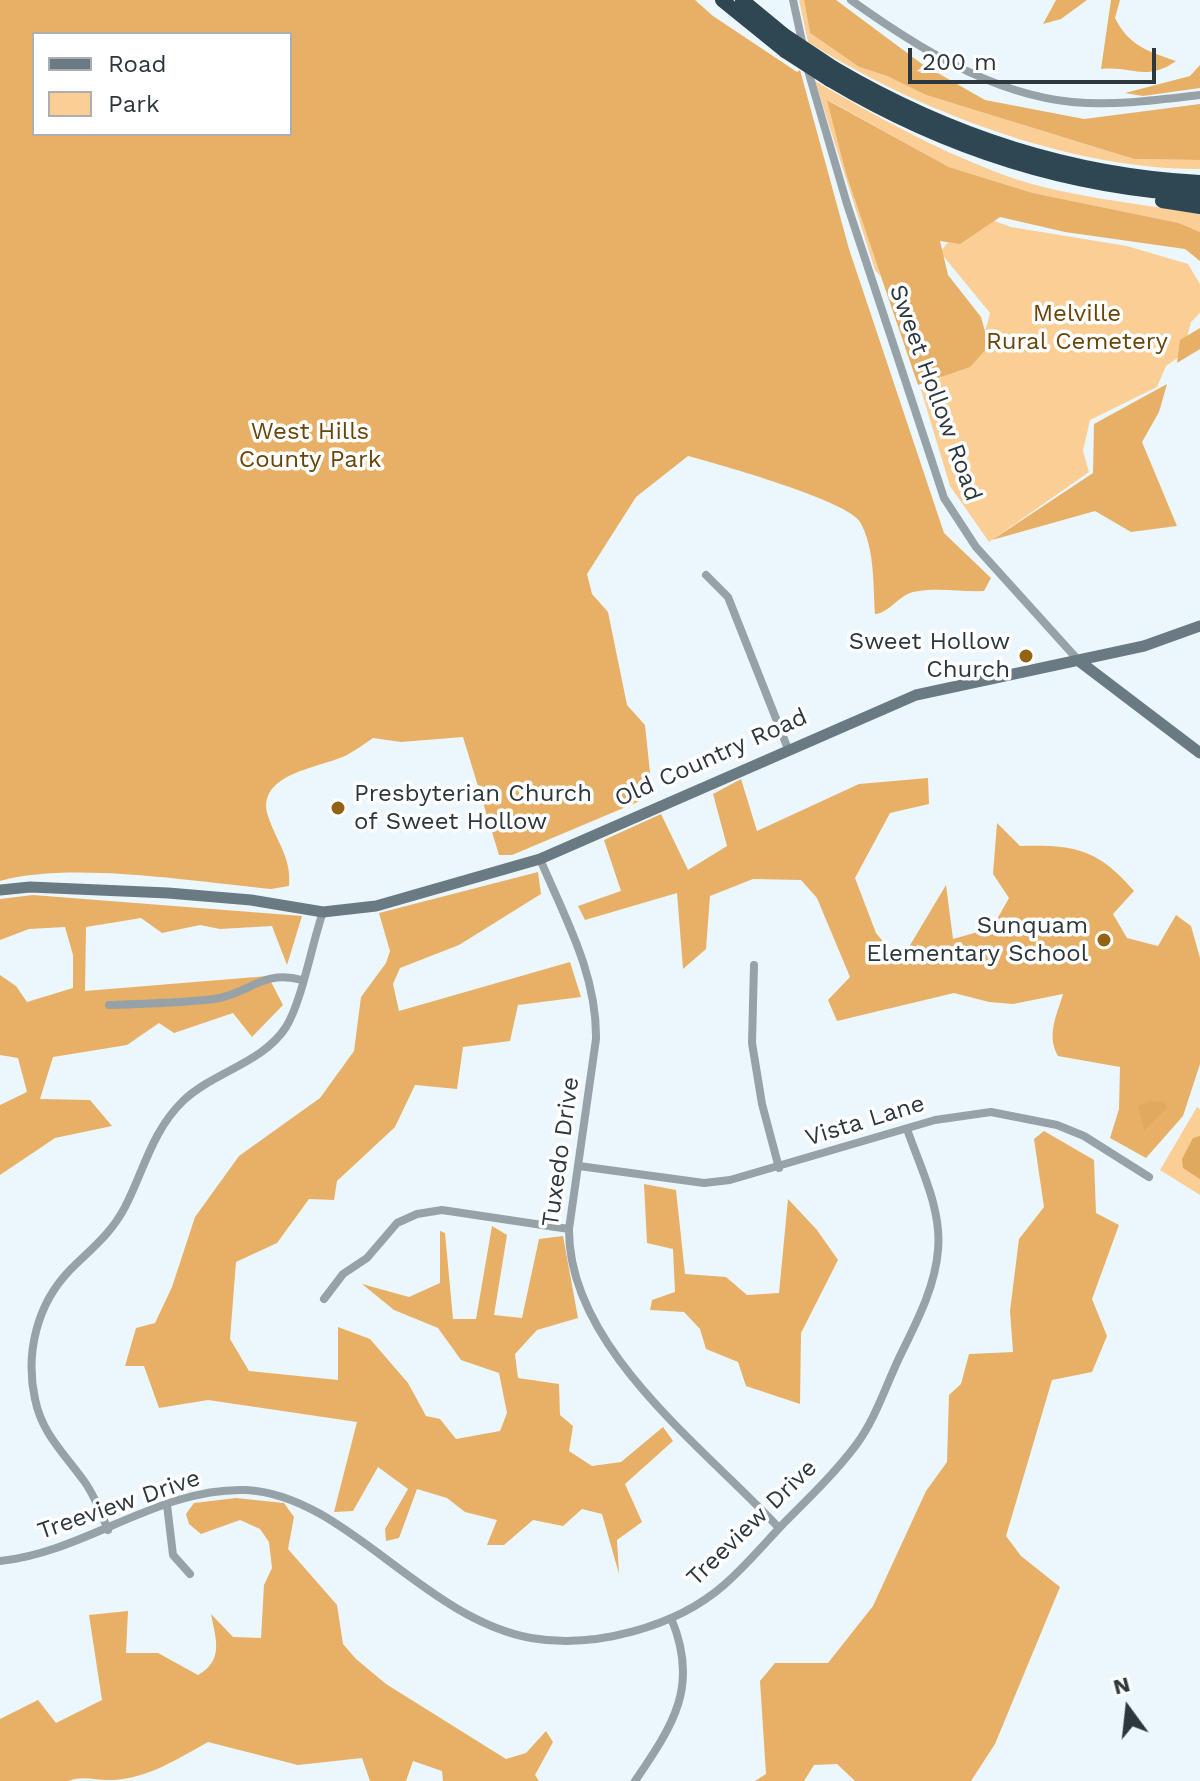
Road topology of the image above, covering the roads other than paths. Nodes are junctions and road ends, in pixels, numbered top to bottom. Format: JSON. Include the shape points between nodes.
{"nodes":[{"id":1,"x":722,"y":0,"type":"edge"},
{"id":2,"x":742,"y":0,"type":"edge"},
{"id":3,"x":793,"y":0,"type":"edge"},
{"id":4,"x":851,"y":0,"type":"edge"},
{"id":5,"x":832,"y":74,"type":"junction"},
{"id":6,"x":1200,"y":95,"type":"edge"},
{"id":7,"x":1200,"y":175,"type":"edge"},
{"id":8,"x":1129,"y":176,"type":"junction"},
{"id":9,"x":1084,"y":181,"type":"junction"},
{"id":10,"x":1200,"y":182,"type":"edge"},
{"id":11,"x":1200,"y":195,"type":"edge"},
{"id":12,"x":1200,"y":207,"type":"edge"},
{"id":13,"x":706,"y":575,"type":"dead end"},
{"id":14,"x":1200,"y":626,"type":"edge"},
{"id":15,"x":1079,"y":661,"type":"junction"},
{"id":16,"x":788,"y":749,"type":"junction"},
{"id":17,"x":1200,"y":753,"type":"edge"},
{"id":18,"x":540,"y":859,"type":"junction"},
{"id":19,"x":0,"y":890,"type":"edge"},
{"id":20,"x":323,"y":912,"type":"junction"},
{"id":21,"x":754,"y":965,"type":"dead end"},
{"id":22,"x":302,"y":980,"type":"junction"},
{"id":23,"x":109,"y":1005,"type":"dead end"},
{"id":24,"x":907,"y":1129,"type":"junction"},
{"id":25,"x":579,"y":1166,"type":"junction"},
{"id":26,"x":779,"y":1168,"type":"junction"},
{"id":27,"x":1149,"y":1177,"type":"dead end"},
{"id":28,"x":569,"y":1229,"type":"junction"},
{"id":29,"x":324,"y":1299,"type":"dead end"},
{"id":30,"x":167,"y":1505,"type":"junction"},
{"id":31,"x":779,"y":1528,"type":"junction"},
{"id":32,"x":108,"y":1530,"type":"junction"},
{"id":33,"x":0,"y":1561,"type":"edge"},
{"id":34,"x":190,"y":1574,"type":"dead end"},
{"id":35,"x":671,"y":1618,"type":"junction"},
{"id":36,"x":635,"y":1781,"type":"edge"}],
"edges":[{"from":1,"to":5,"type":"highway","bridge":true,"via":[[785,51]]},
{"from":2,"to":5,"type":"highway","bridge":true},
{"from":3,"to":15,"type":"street","name":"Sweet Hollow Road","via":[[811,84],[847,204],[944,498],[976,547]]},
{"from":4,"to":6,"type":"street","via":[[973,75],[1036,94],[1097,103]]},
{"from":5,"to":8,"type":"highway","via":[[970,135],[1055,162]]},
{"from":5,"to":9,"type":"highway","via":[[886,113],[968,149]]},
{"from":7,"to":8,"type":"highway"},
{"from":8,"to":10,"type":"highway"},
{"from":9,"to":11,"type":"highway"},
{"from":9,"to":12,"type":"highway","via":[[1128,196]]},
{"from":13,"to":16,"type":"street","via":[[728,597]]},
{"from":14,"to":15,"type":"main road","name":"Old Country Road"},
{"from":15,"to":16,"type":"main road","name":"Old Country Road","via":[[916,695]]},
{"from":15,"to":17,"type":"main road","name":"Sweet Hollow Road"},
{"from":16,"to":18,"type":"main road","name":"Old Country Road"},
{"from":18,"to":20,"type":"main road","name":"Old Country Road","via":[[391,903]]},
{"from":18,"to":25,"type":"street","name":"Tuxedo Drive","via":[[586,966],[597,1015]]},
{"from":19,"to":20,"type":"main road","name":"Old Country Road","via":[[168,893]]},
{"from":20,"to":22,"type":"street"},
{"from":21,"to":26,"type":"street","via":[[752,1043]]},
{"from":22,"to":23,"type":"street","via":[[286,975],[265,978],[215,999]]},
{"from":22,"to":32,"type":"street","via":[[286,1027],[269,1046],[205,1084],[169,1119],[153,1141],[107,1238],[71,1270],[42,1309],[32,1375],[41,1421],[92,1494]]},
{"from":24,"to":26,"type":"street","name":"Vista Lane"},
{"from":24,"to":27,"type":"street","name":"Vista Lane","via":[[962,1114],[1023,1116],[1084,1136]]},
{"from":24,"to":31,"type":"street","name":"Treeview Drive","via":[[937,1221],[933,1277],[857,1444]]},
{"from":25,"to":26,"type":"street","name":"Vista Lane","via":[[704,1183]]},
{"from":25,"to":28,"type":"street","name":"Tuxedo Drive"},
{"from":28,"to":29,"type":"street","via":[[442,1210],[417,1214],[397,1223]]},
{"from":28,"to":31,"type":"street","name":"Tuxedo Drive","via":[[580,1295],[615,1355]]},
{"from":30,"to":32,"type":"street","name":"Treeview Drive"},
{"from":30,"to":34,"type":"street","via":[[173,1555]]},
{"from":30,"to":35,"type":"street","name":"Treeview Drive","via":[[197,1494],[250,1490],[301,1505],[451,1607],[532,1638],[597,1638]]},
{"from":31,"to":35,"type":"street","name":"Treeview Drive","via":[[723,1586]]},
{"from":32,"to":33,"type":"street","name":"Treeview Drive","via":[[54,1551]]},
{"from":35,"to":36,"type":"street","via":[[684,1663],[683,1689],[665,1736]]}]}
